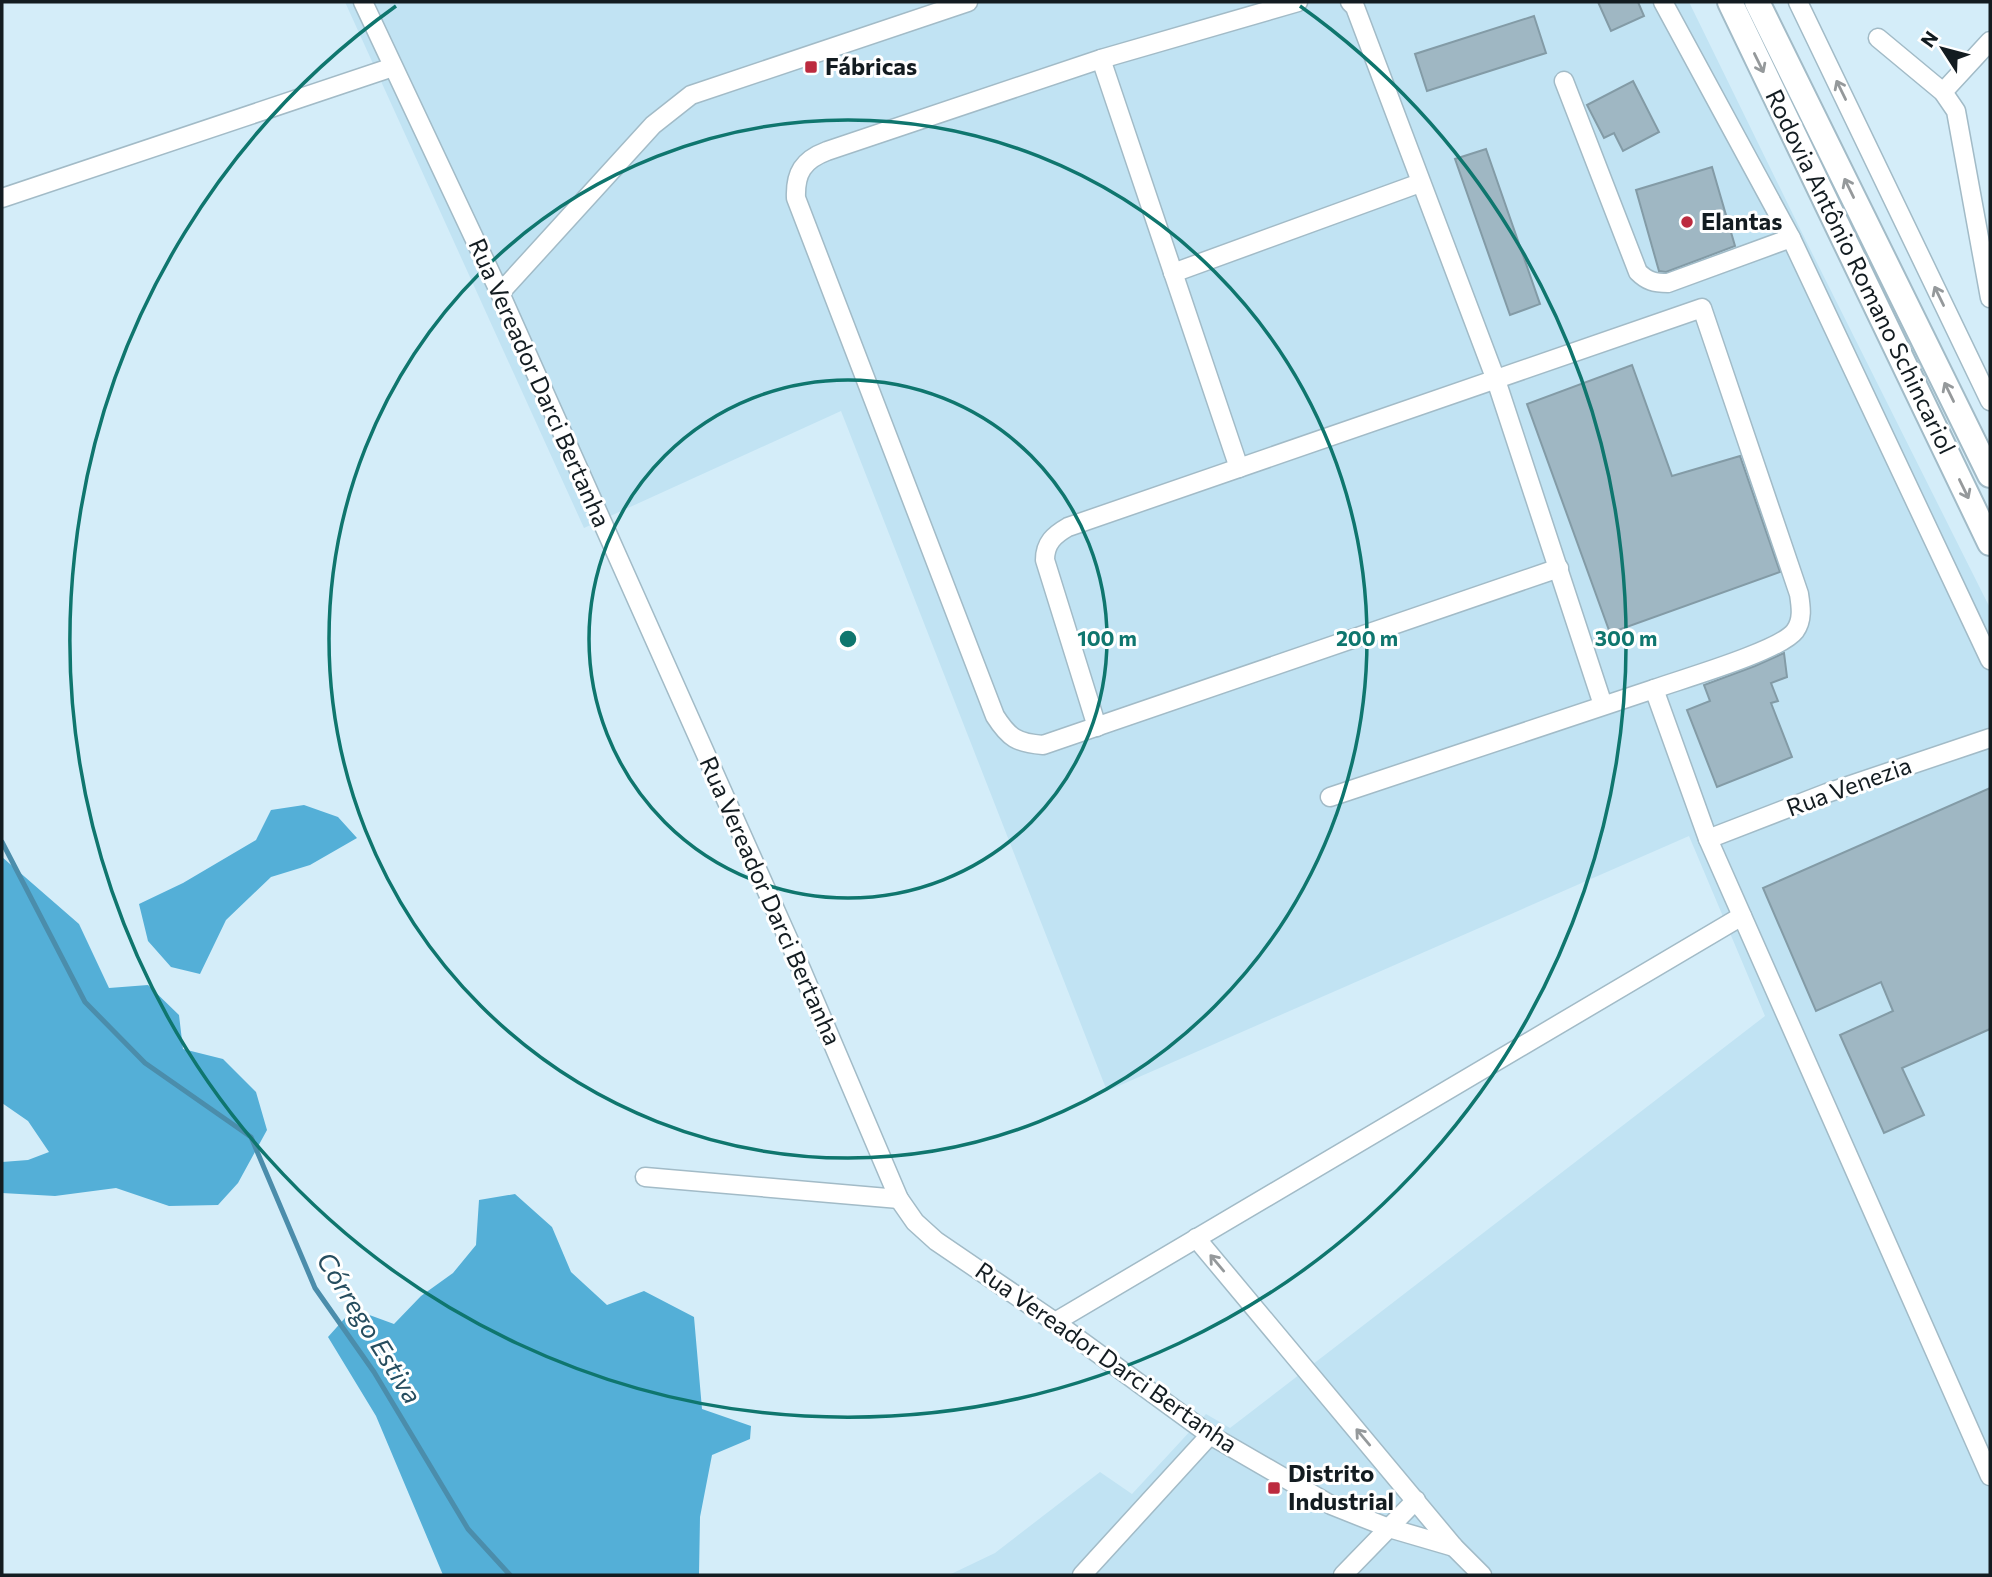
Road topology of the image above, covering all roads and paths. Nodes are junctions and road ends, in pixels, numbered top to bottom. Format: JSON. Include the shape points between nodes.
{"nodes":[{"id":1,"x":363,"y":2,"type":"edge"},
{"id":2,"x":968,"y":2,"type":"edge"},
{"id":3,"x":1298,"y":2,"type":"edge"},
{"id":4,"x":1350,"y":2,"type":"edge"},
{"id":5,"x":1663,"y":2,"type":"edge"},
{"id":6,"x":1730,"y":2,"type":"edge"},
{"id":7,"x":1757,"y":2,"type":"edge"},
{"id":8,"x":1798,"y":2,"type":"edge"},
{"id":9,"x":1878,"y":38,"type":"dead end"},
{"id":10,"x":1990,"y":41,"type":"edge"},
{"id":11,"x":1101,"y":59,"type":"junction"},
{"id":12,"x":393,"y":67,"type":"junction"},
{"id":13,"x":1564,"y":81,"type":"dead end"},
{"id":14,"x":1943,"y":92,"type":"junction"},
{"id":15,"x":1420,"y":183,"type":"junction"},
{"id":16,"x":2,"y":198,"type":"edge"},
{"id":17,"x":1791,"y":238,"type":"junction"},
{"id":18,"x":1173,"y":273,"type":"junction"},
{"id":19,"x":500,"y":293,"type":"junction"},
{"id":20,"x":1990,"y":298,"type":"edge"},
{"id":21,"x":1496,"y":380,"type":"junction"},
{"id":22,"x":1990,"y":401,"type":"edge"},
{"id":23,"x":1239,"y":468,"type":"junction"},
{"id":24,"x":1990,"y":475,"type":"edge"},
{"id":25,"x":1990,"y":543,"type":"edge"},
{"id":26,"x":1559,"y":568,"type":"junction"},
{"id":27,"x":1990,"y":660,"type":"edge"},
{"id":28,"x":1654,"y":689,"type":"junction"},
{"id":29,"x":1603,"y":705,"type":"junction"},
{"id":30,"x":1097,"y":727,"type":"junction"},
{"id":31,"x":1990,"y":738,"type":"edge"},
{"id":32,"x":1330,"y":797,"type":"dead end"},
{"id":33,"x":1708,"y":839,"type":"junction"},
{"id":34,"x":1742,"y":916,"type":"junction"},
{"id":35,"x":645,"y":1177,"type":"dead end"},
{"id":36,"x":899,"y":1199,"type":"junction"},
{"id":37,"x":1196,"y":1238,"type":"junction"},
{"id":38,"x":1055,"y":1322,"type":"junction"},
{"id":39,"x":1210,"y":1435,"type":"junction"},
{"id":40,"x":1990,"y":1476,"type":"edge"},
{"id":41,"x":1416,"y":1500,"type":"junction"},
{"id":42,"x":1389,"y":1528,"type":"junction"},
{"id":43,"x":1454,"y":1547,"type":"junction"},
{"id":44,"x":1082,"y":1575,"type":"edge"},
{"id":45,"x":1343,"y":1575,"type":"edge"},
{"id":46,"x":1482,"y":1575,"type":"edge"}],
"edges":[{"from":1,"to":12,"type":"street","name":"Rua Vereador Darci Bertanha"},
{"from":2,"to":19,"type":"street","via":[[691,95],[653,125]]},
{"from":3,"to":11,"type":"street"},
{"from":4,"to":15,"type":"street"},
{"from":5,"to":17,"type":"street"},
{"from":6,"to":25,"type":"highway","name":"Rodovia Antônio Romano Schincariol","one_way":true},
{"from":24,"to":7,"type":"highway","name":"Rodovia Antônio Romano Schincariol","one_way":true},
{"from":22,"to":8,"type":"street","one_way":true},
{"from":9,"to":14,"type":"street"},
{"from":10,"to":14,"type":"street"},
{"from":11,"to":18,"type":"street"},
{"from":11,"to":30,"type":"street","via":[[813,156],[800,168],[796,184],[796,198],[995,716],[1004,731],[1022,744],[1043,745]]},
{"from":12,"to":16,"type":"street"},
{"from":12,"to":19,"type":"street","name":"Rua Vereador Darci Bertanha"},
{"from":13,"to":17,"type":"street","via":[[1638,272],[1645,279],[1668,284]]},
{"from":14,"to":20,"type":"street","via":[[1955,111]]},
{"from":15,"to":18,"type":"street"},
{"from":15,"to":21,"type":"street"},
{"from":17,"to":27,"type":"street"},
{"from":18,"to":23,"type":"street"},
{"from":19,"to":36,"type":"street","name":"Rua Vereador Darci Bertanha"},
{"from":21,"to":23,"type":"street"},
{"from":21,"to":26,"type":"street"},
{"from":21,"to":28,"type":"street","via":[[1702,308],[1802,612],[1788,639]]},
{"from":23,"to":30,"type":"street","via":[[1068,527],[1049,542],[1045,560]]},
{"from":26,"to":29,"type":"street"},
{"from":26,"to":30,"type":"street"},
{"from":28,"to":29,"type":"street"},
{"from":28,"to":33,"type":"street"},
{"from":29,"to":32,"type":"street"},
{"from":31,"to":33,"type":"street","name":"Rua Venezia","via":[[1826,793]]},
{"from":33,"to":34,"type":"street"},
{"from":34,"to":37,"type":"street"},
{"from":34,"to":40,"type":"street"},
{"from":35,"to":36,"type":"street"},
{"from":36,"to":38,"type":"street","name":"Rua Vereador Darci Bertanha","via":[[936,1241]]},
{"from":37,"to":38,"type":"street"},
{"from":41,"to":37,"type":"street","name":"Rua Vereador Darci Bertanha","one_way":true},
{"from":38,"to":39,"type":"street","name":"Rua Vereador Darci Bertanha"},
{"from":39,"to":42,"type":"street","name":"Rua Vereador Darci Bertanha","via":[[1331,1505]]},
{"from":39,"to":44,"type":"street"},
{"from":41,"to":42,"type":"street"},
{"from":41,"to":43,"type":"street","name":"Rua Vereador Darci Bertanha"},
{"from":42,"to":43,"type":"street","name":"Rua Vereador Darci Bertanha"},
{"from":42,"to":45,"type":"street"},
{"from":43,"to":46,"type":"street","name":"Rua Vereador Darci Bertanha"}]}
